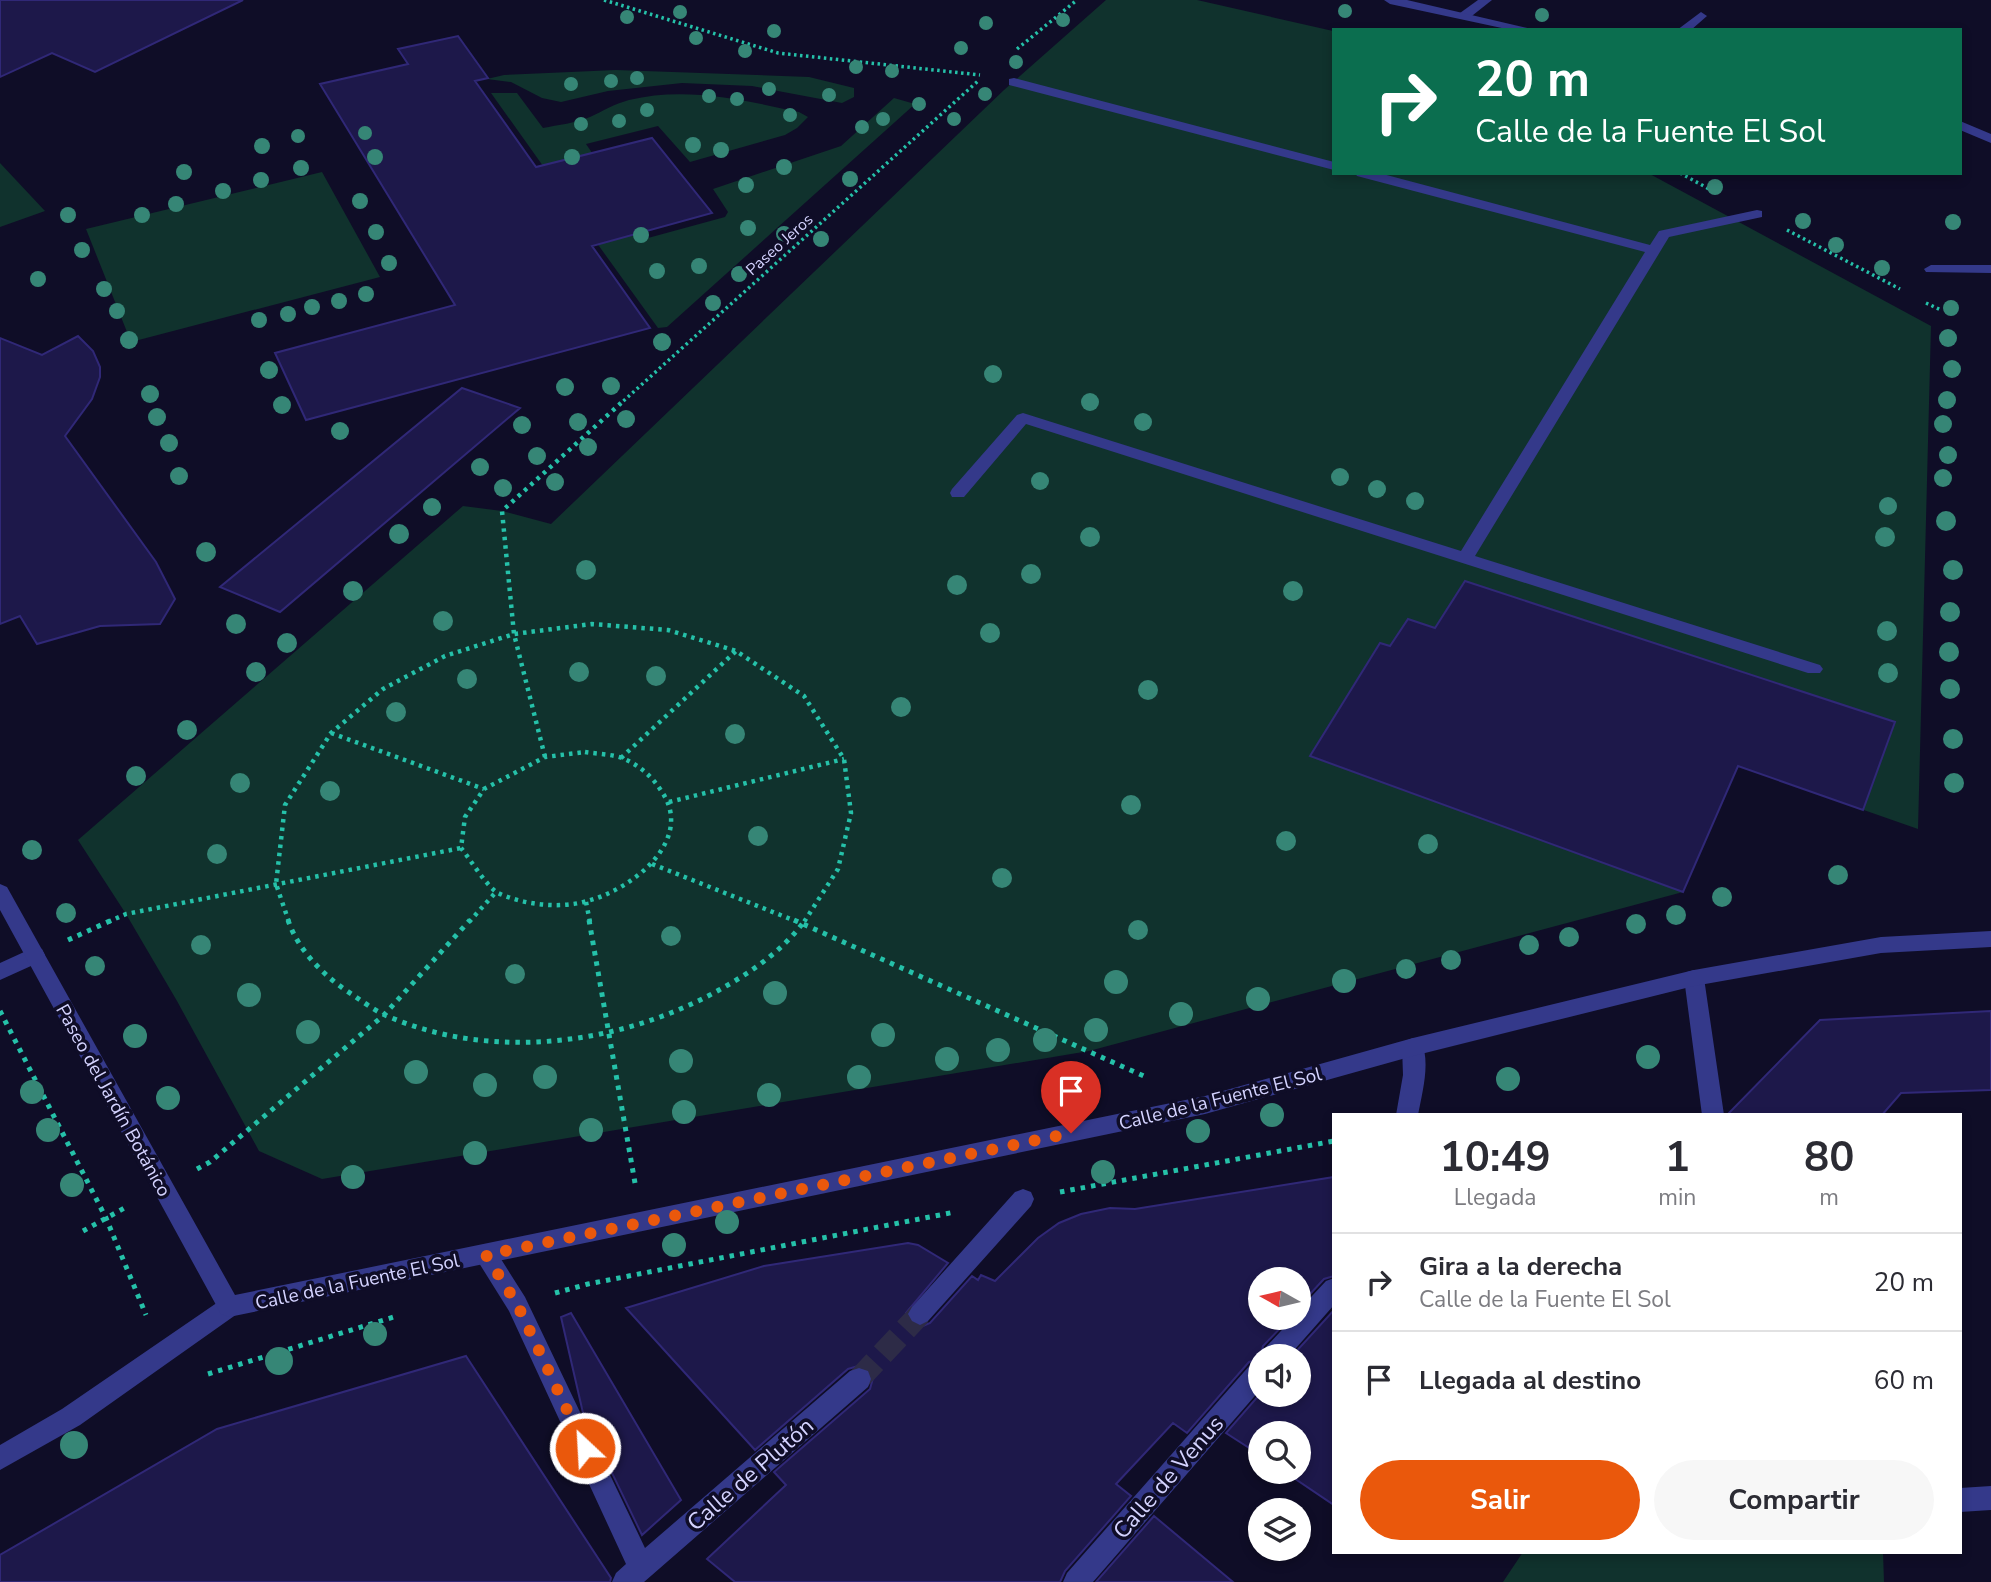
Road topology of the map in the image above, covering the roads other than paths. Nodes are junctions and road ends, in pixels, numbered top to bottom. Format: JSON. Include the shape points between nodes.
{"nodes":[{"id":1,"x":1390,"y":0,"type":"edge"},
{"id":2,"x":1486,"y":0,"type":"edge"},
{"id":3,"x":1464,"y":16,"type":"junction"},
{"id":4,"x":1701,"y":16,"type":"dead end"},
{"id":5,"x":1520,"y":28,"type":"edge"},
{"id":6,"x":1686,"y":28,"type":"edge"},
{"id":7,"x":1014,"y":82,"type":"dead end"},
{"id":8,"x":1962,"y":120,"type":"edge"},
{"id":9,"x":1991,"y":124,"type":"edge"},
{"id":10,"x":1962,"y":126,"type":"edge"},
{"id":11,"x":1991,"y":139,"type":"edge"},
{"id":12,"x":1332,"y":165,"type":"edge"},
{"id":13,"x":1370,"y":175,"type":"edge"},
{"id":14,"x":1757,"y":214,"type":"road end"},
{"id":15,"x":1654,"y":250,"type":"junction"},
{"id":16,"x":1931,"y":269,"type":"dead end"},
{"id":17,"x":1991,"y":269,"type":"edge"},
{"id":18,"x":958,"y":494,"type":"dead end"},
{"id":19,"x":1465,"y":558,"type":"junction"},
{"id":20,"x":1814,"y":669,"type":"dead end"},
{"id":21,"x":0,"y":892,"type":"edge"},
{"id":22,"x":1991,"y":939,"type":"edge"},
{"id":23,"x":35,"y":955,"type":"junction"},
{"id":24,"x":0,"y":972,"type":"edge"},
{"id":25,"x":1694,"y":978,"type":"junction"},
{"id":26,"x":1413,"y":1046,"type":"junction"},
{"id":27,"x":1407,"y":1113,"type":"edge"},
{"id":28,"x":1713,"y":1113,"type":"edge"},
{"id":29,"x":1023,"y":1199,"type":"road end"},
{"id":30,"x":486,"y":1255,"type":"junction"},
{"id":31,"x":1332,"y":1290,"type":"edge"},
{"id":32,"x":229,"y":1307,"type":"junction"},
{"id":33,"x":920,"y":1314,"type":"tunnel mouth"},
{"id":34,"x":1285,"y":1344,"type":"edge"},
{"id":35,"x":859,"y":1379,"type":"tunnel mouth"},
{"id":36,"x":1248,"y":1386,"type":"edge"},
{"id":37,"x":0,"y":1458,"type":"edge"},
{"id":38,"x":1991,"y":1498,"type":"edge"},
{"id":39,"x":1962,"y":1500,"type":"edge"},
{"id":40,"x":633,"y":1575,"type":"edge"},
{"id":41,"x":1076,"y":1582,"type":"edge"}],
"edges":[{"from":1,"to":3,"type":"street"},
{"from":2,"to":3,"type":"street"},
{"from":3,"to":5,"type":"street"},
{"from":4,"to":6,"type":"street"},
{"from":7,"to":12,"type":"street"},
{"from":8,"to":9,"type":"street"},
{"from":10,"to":11,"type":"street"},
{"from":13,"to":15,"type":"street"},
{"from":14,"to":15,"type":"street","via":[[1664,234]]},
{"from":15,"to":19,"type":"street"},
{"from":16,"to":17,"type":"street"},
{"from":18,"to":19,"type":"street","via":[[1023,418]]},
{"from":19,"to":20,"type":"street"},
{"from":21,"to":23,"type":"street","name":"Paseo del Jardín Botánico"},
{"from":22,"to":25,"type":"street","name":"Calle de la Fuente El Sol","via":[[1881,945]]},
{"from":23,"to":24,"type":"street"},
{"from":23,"to":32,"type":"street","name":"Paseo del Jardín Botánico"},
{"from":25,"to":26,"type":"street","name":"Calle de la Fuente El Sol"},
{"from":25,"to":28,"type":"street"},
{"from":26,"to":27,"type":"street"},
{"from":26,"to":30,"type":"street","name":"Calle de la Fuente El Sol","via":[[1205,1105]]},
{"from":29,"to":33,"type":"street"},
{"from":30,"to":32,"type":"street","name":"Calle de la Fuente El Sol"},
{"from":30,"to":40,"type":"street","name":"Calle de Plutón","via":[[517,1304]]},
{"from":31,"to":34,"type":"street"},
{"from":32,"to":37,"type":"street","name":"Calle de la Fuente El Sol","via":[[71,1417]]},
{"from":35,"to":40,"type":"street","name":"Calle de Plutón"},
{"from":36,"to":41,"type":"street","name":"Calle de Venus"},
{"from":38,"to":39,"type":"street"}]}
